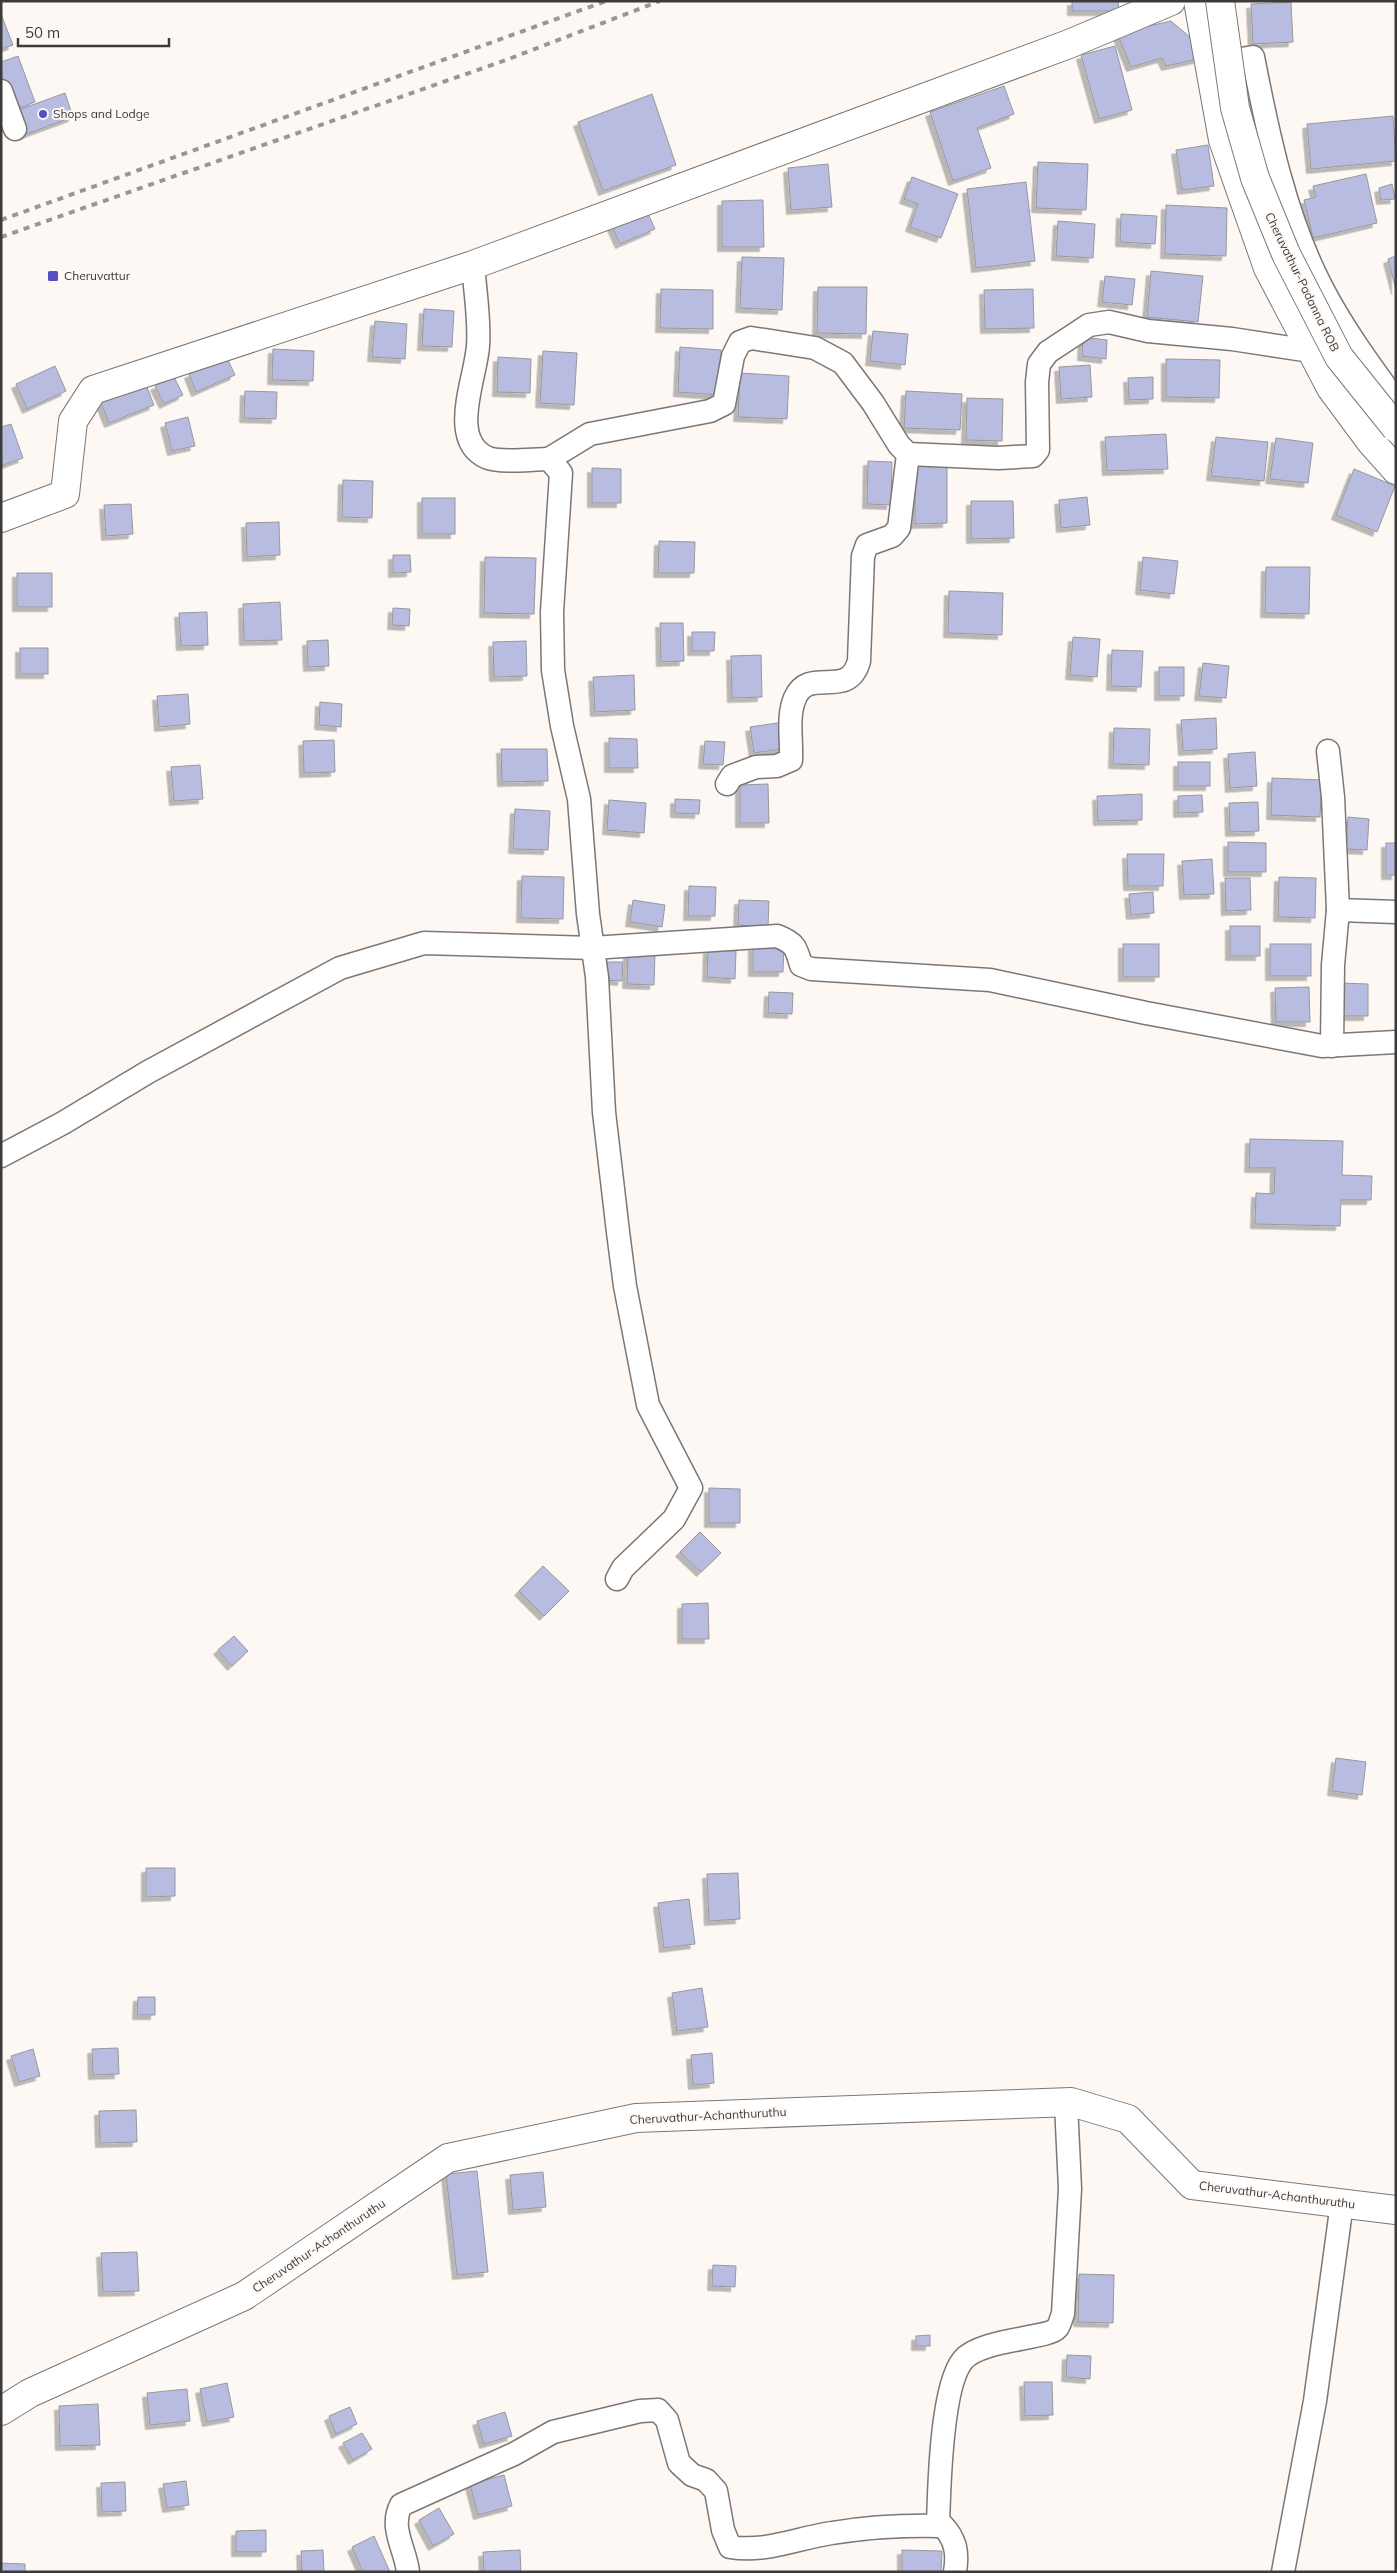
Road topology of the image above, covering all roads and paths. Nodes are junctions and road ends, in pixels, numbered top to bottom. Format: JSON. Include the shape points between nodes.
{"nodes":[{"id":1,"x":1171,"y":1,"type":"edge"},
{"id":2,"x":1198,"y":1,"type":"edge"},
{"id":3,"x":1220,"y":1,"type":"edge"},
{"id":4,"x":1211,"y":64,"type":"junction"},
{"id":5,"x":1,"y":91,"type":"edge"},
{"id":6,"x":15,"y":129,"type":"dead end"},
{"id":7,"x":473,"y":266,"type":"junction"},
{"id":8,"x":1311,"y":351,"type":"junction"},
{"id":9,"x":1396,"y":401,"type":"edge"},
{"id":10,"x":1396,"y":428,"type":"edge"},
{"id":11,"x":908,"y":454,"type":"junction"},
{"id":12,"x":549,"y":459,"type":"junction"},
{"id":13,"x":1396,"y":470,"type":"edge"},
{"id":14,"x":1,"y":518,"type":"edge"},
{"id":15,"x":1328,"y":751,"type":"dead end"},
{"id":16,"x":727,"y":784,"type":"dead end"},
{"id":17,"x":1338,"y":910,"type":"junction"},
{"id":18,"x":1396,"y":912,"type":"edge"},
{"id":19,"x":592,"y":948,"type":"junction"},
{"id":20,"x":1396,"y":1042,"type":"edge"},
{"id":21,"x":1332,"y":1046,"type":"junction"},
{"id":22,"x":1,"y":1156,"type":"edge"},
{"id":23,"x":618,"y":1579,"type":"dead end"},
{"id":24,"x":1066,"y":2103,"type":"junction"},
{"id":25,"x":1342,"y":2203,"type":"junction"},
{"id":26,"x":1396,"y":2210,"type":"edge"},
{"id":27,"x":1,"y":2412,"type":"edge"},
{"id":28,"x":938,"y":2526,"type":"junction"},
{"id":29,"x":408,"y":2572,"type":"edge"},
{"id":30,"x":955,"y":2572,"type":"edge"},
{"id":31,"x":1283,"y":2572,"type":"edge"}],
"edges":[{"from":1,"to":7,"type":"main road","via":[[1069,44]]},
{"from":2,"to":4,"type":"main road"},
{"from":3,"to":10,"type":"main road","name":"Cheruvathur-Padanna ROB","bridge":true,"via":[[1235,108],[1255,178],[1286,254],[1339,357]]},
{"from":4,"to":8,"type":"main road","via":[[1223,140],[1268,268]]},
{"from":4,"to":9,"type":"street","via":[[1253,57],[1265,118],[1301,240],[1331,302],[1360,351]]},
{"from":5,"to":6,"type":"street"},
{"from":7,"to":12,"type":"street","via":[[478,345],[465,432],[474,448],[488,458]]},
{"from":7,"to":14,"type":"main road","via":[[93,390],[73,421],[65,494]]},
{"from":8,"to":11,"type":"street","via":[[1148,331],[1109,322],[1089,325],[1048,352],[1039,364],[1040,442],[1033,456],[998,458]]},
{"from":8,"to":13,"type":"main road","via":[[1331,388],[1370,442]]},
{"from":11,"to":12,"type":"street","via":[[843,363],[815,348],[751,338],[740,342],[733,356],[724,404],[710,411],[590,434]]},
{"from":11,"to":16,"type":"street","via":[[899,528],[892,536],[867,545],[863,556],[856,673],[849,680],[812,683],[800,688],[791,712],[791,760],[777,766],[756,767],[732,776]]},
{"from":12,"to":19,"type":"street","via":[[561,473],[552,612],[553,670],[579,799]]},
{"from":15,"to":17,"type":"street"},
{"from":17,"to":18,"type":"street"},
{"from":17,"to":21,"type":"street","via":[[1333,965]]},
{"from":19,"to":21,"type":"street","via":[[777,936],[796,947],[801,964],[811,969],[990,980],[1146,1013]]},
{"from":19,"to":22,"type":"street","via":[[424,943],[340,968]]},
{"from":19,"to":23,"type":"street","via":[[597,977],[604,1112],[625,1286],[648,1405],[691,1488],[674,1519],[623,1568]]},
{"from":20,"to":21,"type":"street"},
{"from":24,"to":25,"type":"main road","name":"Cheruvathur-Achanthuruthu","via":[[1128,2119],[1192,2185]]},
{"from":24,"to":27,"type":"main road","name":"Cheruvathur-Achanthuruthu","via":[[636,2118],[448,2158],[244,2296],[30,2393]]},
{"from":24,"to":28,"type":"street","via":[[1070,2189],[1063,2314],[1057,2329],[1050,2333],[1002,2342],[976,2351],[963,2360],[954,2380],[945,2418]]},
{"from":25,"to":26,"type":"main road","name":"Cheruvathur-Achanthuruthu"},
{"from":25,"to":31,"type":"street","via":[[1315,2401]]},
{"from":28,"to":29,"type":"street","via":[[831,2533],[745,2550],[730,2547],[723,2530],[716,2491],[706,2480],[692,2475],[679,2463],[667,2420],[658,2410],[640,2411],[553,2432],[514,2454],[401,2505],[397,2523],[399,2544]]},
{"from":28,"to":30,"type":"street","via":[[943,2526],[952,2535],[958,2554]]}]}
